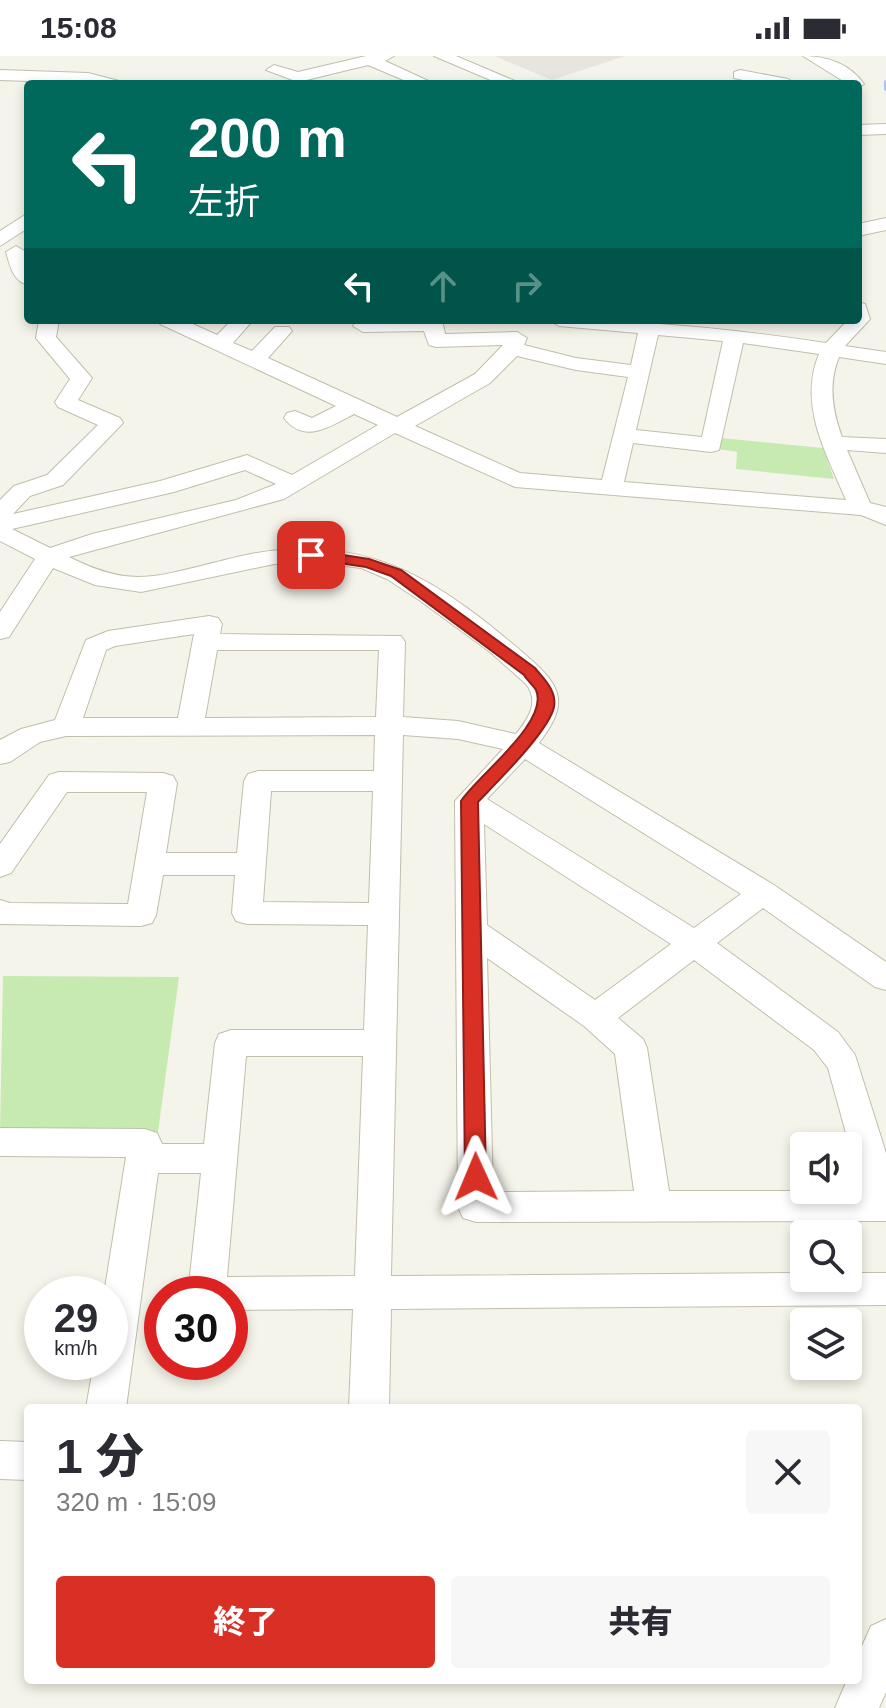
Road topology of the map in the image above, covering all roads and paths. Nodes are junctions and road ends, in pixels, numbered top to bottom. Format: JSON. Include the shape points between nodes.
{"nodes":[{"id":1,"x":301,"y":56,"type":"edge"},
{"id":2,"x":442,"y":56,"type":"edge"},
{"id":3,"x":811,"y":56,"type":"edge"},
{"id":4,"x":378,"y":58,"type":"edge"},
{"id":5,"x":733,"y":73,"type":"dead end"},
{"id":6,"x":0,"y":75,"type":"edge"},
{"id":7,"x":408,"y":76,"type":"junction"},
{"id":8,"x":96,"y":80,"type":"edge"},
{"id":9,"x":392,"y":80,"type":"edge"},
{"id":10,"x":418,"y":80,"type":"edge"},
{"id":11,"x":504,"y":80,"type":"edge"},
{"id":12,"x":774,"y":80,"type":"edge"},
{"id":13,"x":853,"y":80,"type":"edge"},
{"id":14,"x":886,"y":224,"type":"edge"},
{"id":15,"x":24,"y":226,"type":"edge"},
{"id":16,"x":862,"y":229,"type":"edge"},
{"id":17,"x":11,"y":248,"type":"edge"},
{"id":18,"x":24,"y":277,"type":"edge"},
{"id":19,"x":48,"y":324,"type":"edge"},
{"id":20,"x":175,"y":324,"type":"edge"},
{"id":21,"x":239,"y":324,"type":"edge"},
{"id":22,"x":398,"y":324,"type":"edge"},
{"id":23,"x":432,"y":324,"type":"edge"},
{"id":24,"x":541,"y":324,"type":"edge"},
{"id":25,"x":604,"y":324,"type":"edge"},
{"id":26,"x":855,"y":324,"type":"edge"},
{"id":27,"x":363,"y":326,"type":"dead end"},
{"id":28,"x":650,"y":328,"type":"junction"},
{"id":29,"x":282,"y":331,"type":"dead end"},
{"id":30,"x":514,"y":336,"type":"edge"},
{"id":31,"x":734,"y":336,"type":"junction"},
{"id":32,"x":220,"y":345,"type":"junction"},
{"id":33,"x":832,"y":349,"type":"junction"},
{"id":34,"x":886,"y":358,"type":"edge"},
{"id":35,"x":254,"y":361,"type":"junction"},
{"id":36,"x":640,"y":372,"type":"junction"},
{"id":37,"x":351,"y":407,"type":"junction"},
{"id":38,"x":295,"y":418,"type":"dead end"},
{"id":39,"x":392,"y":426,"type":"junction"},
{"id":40,"x":625,"y":435,"type":"junction"},
{"id":41,"x":834,"y":443,"type":"junction"},
{"id":42,"x":886,"y":446,"type":"edge"},
{"id":43,"x":293,"y":484,"type":"junction"},
{"id":44,"x":611,"y":489,"type":"junction"},
{"id":45,"x":861,"y":508,"type":"junction"},
{"id":46,"x":0,"y":514,"type":"edge"},
{"id":47,"x":886,"y":518,"type":"edge"},
{"id":48,"x":0,"y":524,"type":"edge"},
{"id":49,"x":0,"y":532,"type":"edge"},
{"id":50,"x":49,"y":556,"type":"junction"},
{"id":51,"x":0,"y":631,"type":"edge"},
{"id":52,"x":206,"y":642,"type":"junction"},
{"id":53,"x":190,"y":726,"type":"junction"},
{"id":54,"x":389,"y":726,"type":"junction"},
{"id":55,"x":66,"y":727,"type":"junction"},
{"id":56,"x":522,"y":745,"type":"junction"},
{"id":57,"x":0,"y":755,"type":"edge"},
{"id":58,"x":387,"y":781,"type":"junction"},
{"id":59,"x":469,"y":801,"type":"junction"},
{"id":60,"x":149,"y":864,"type":"junction"},
{"id":61,"x":251,"y":864,"type":"junction"},
{"id":62,"x":0,"y":866,"type":"edge"},
{"id":63,"x":763,"y":893,"type":"junction"},
{"id":64,"x":0,"y":911,"type":"edge"},
{"id":65,"x":383,"y":914,"type":"junction"},
{"id":66,"x":472,"y":931,"type":"junction"},
{"id":67,"x":695,"y":944,"type":"junction"},
{"id":68,"x":886,"y":978,"type":"edge"},
{"id":69,"x":595,"y":1017,"type":"junction"},
{"id":70,"x":379,"y":1043,"type":"junction"},
{"id":71,"x":0,"y":1142,"type":"edge"},
{"id":72,"x":143,"y":1158,"type":"junction"},
{"id":73,"x":220,"y":1159,"type":"junction"},
{"id":74,"x":654,"y":1208,"type":"junction"},
{"id":75,"x":886,"y":1289,"type":"edge"},
{"id":76,"x":372,"y":1293,"type":"junction"},
{"id":77,"x":107,"y":1404,"type":"edge"},
{"id":78,"x":369,"y":1404,"type":"edge"},
{"id":79,"x":0,"y":1460,"type":"edge"},
{"id":80,"x":24,"y":1461,"type":"edge"},
{"id":81,"x":886,"y":1641,"type":"edge"},
{"id":82,"x":857,"y":1708,"type":"edge"}],
"edges":[{"from":1,"to":4,"type":"street","via":[[269,74],[298,77]]},
{"from":2,"to":11,"type":"street"},
{"from":3,"to":13,"type":"street"},
{"from":4,"to":7,"type":"street"},
{"from":5,"to":12,"type":"street"},
{"from":6,"to":8,"type":"street"},
{"from":7,"to":9,"type":"street"},
{"from":7,"to":10,"type":"street"},
{"from":14,"to":16,"type":"street"},
{"from":15,"to":17,"type":"street"},
{"from":17,"to":18,"type":"street"},
{"from":19,"to":46,"type":"street","via":[[46,338],[81,378],[66,402],[112,423],[55,480],[22,491]]},
{"from":20,"to":32,"type":"street"},
{"from":21,"to":32,"type":"street"},
{"from":22,"to":27,"type":"street"},
{"from":23,"to":30,"type":"street","via":[[436,341]]},
{"from":24,"to":30,"type":"street"},
{"from":25,"to":28,"type":"street"},
{"from":26,"to":33,"type":"street"},
{"from":28,"to":31,"type":"street"},
{"from":28,"to":36,"type":"street"},
{"from":29,"to":35,"type":"street"},
{"from":30,"to":36,"type":"street","via":[[576,364]]},
{"from":30,"to":39,"type":"street","via":[[470,387]]},
{"from":31,"to":33,"type":"street"},
{"from":31,"to":40,"type":"street","via":[[711,445]]},
{"from":32,"to":35,"type":"street"},
{"from":33,"to":34,"type":"street"},
{"from":33,"to":41,"type":"street","via":[[818,390]]},
{"from":35,"to":37,"type":"street"},
{"from":36,"to":40,"type":"street"},
{"from":37,"to":38,"type":"street","via":[[312,427]]},
{"from":37,"to":39,"type":"street"},
{"from":39,"to":43,"type":"street"},
{"from":39,"to":44,"type":"street","via":[[515,480]]},
{"from":40,"to":44,"type":"street"},
{"from":41,"to":42,"type":"street"},
{"from":41,"to":45,"type":"street"},
{"from":43,"to":48,"type":"street","via":[[247,462],[166,487]]},
{"from":43,"to":50,"type":"street","via":[[243,505]]},
{"from":44,"to":45,"type":"street"},
{"from":45,"to":47,"type":"street"},
{"from":49,"to":50,"type":"street"},
{"from":50,"to":51,"type":"street"},
{"from":50,"to":56,"type":"street","via":[[122,585],[311,555],[369,563],[396,573],[529,672],[544,690],[546,708]]},
{"from":52,"to":53,"type":"street"},
{"from":52,"to":54,"type":"street","via":[[392,642]]},
{"from":52,"to":55,"type":"street","via":[[209,624],[108,639],[95,646]]},
{"from":53,"to":54,"type":"street"},
{"from":53,"to":55,"type":"street"},
{"from":54,"to":56,"type":"street","via":[[463,729]]},
{"from":54,"to":58,"type":"street"},
{"from":55,"to":57,"type":"street","via":[[20,739]]},
{"from":56,"to":59,"type":"street"},
{"from":56,"to":63,"type":"street"},
{"from":58,"to":61,"type":"street","via":[[258,781]]},
{"from":58,"to":65,"type":"street"},
{"from":59,"to":66,"type":"street"},
{"from":59,"to":67,"type":"street"},
{"from":60,"to":61,"type":"street"},
{"from":60,"to":62,"type":"street","via":[[163,783],[59,782]]},
{"from":60,"to":64,"type":"street","via":[[141,915]]},
{"from":61,"to":65,"type":"street","via":[[247,913]]},
{"from":63,"to":67,"type":"street"},
{"from":63,"to":68,"type":"street"},
{"from":65,"to":70,"type":"street"},
{"from":66,"to":69,"type":"street"},
{"from":66,"to":74,"type":"street","via":[[476,1207]]},
{"from":67,"to":69,"type":"street"},
{"from":67,"to":74,"type":"street","via":[[812,1028],[843,1064],[884,1206]]},
{"from":69,"to":74,"type":"street","via":[[631,1048]]},
{"from":70,"to":73,"type":"street","via":[[231,1043]]},
{"from":70,"to":76,"type":"street"},
{"from":71,"to":72,"type":"street","via":[[145,1143]]},
{"from":72,"to":73,"type":"street"},
{"from":72,"to":77,"type":"street"},
{"from":73,"to":76,"type":"street","via":[[207,1294]]},
{"from":75,"to":76,"type":"street"},
{"from":76,"to":78,"type":"street"},
{"from":79,"to":80,"type":"street"},
{"from":81,"to":82,"type":"street"}]}
